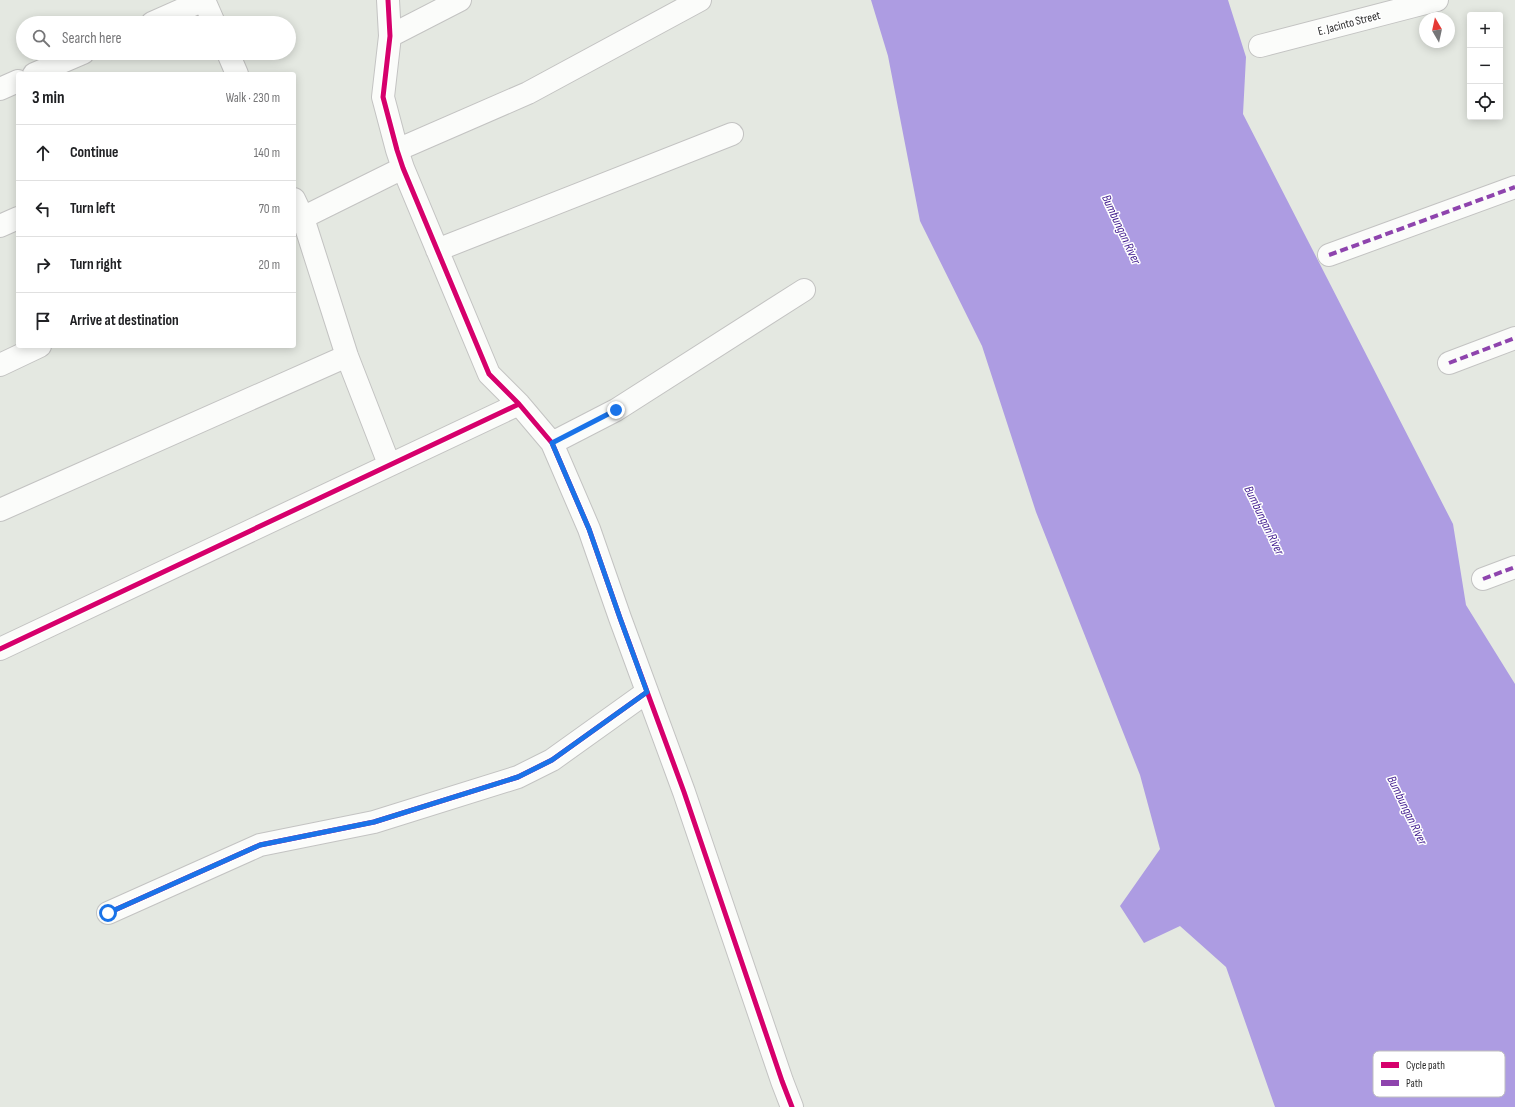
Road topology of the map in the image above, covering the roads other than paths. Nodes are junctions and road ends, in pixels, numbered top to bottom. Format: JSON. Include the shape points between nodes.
{"nodes":[{"id":1,"x":204,"y":0,"type":"edge"},
{"id":2,"x":388,"y":0,"type":"edge"},
{"id":3,"x":460,"y":0,"type":"edge"},
{"id":4,"x":700,"y":0,"type":"edge"},
{"id":5,"x":1437,"y":0,"type":"edge"},
{"id":6,"x":168,"y":16,"type":"edge"},
{"id":7,"x":211,"y":16,"type":"edge"},
{"id":8,"x":390,"y":36,"type":"junction"},
{"id":9,"x":1260,"y":46,"type":"dead end"},
{"id":10,"x":67,"y":60,"type":"edge"},
{"id":11,"x":231,"y":60,"type":"edge"},
{"id":12,"x":39,"y":72,"type":"edge"},
{"id":13,"x":236,"y":72,"type":"edge"},
{"id":14,"x":16,"y":82,"type":"edge"},
{"id":15,"x":0,"y":89,"type":"edge"},
{"id":16,"x":732,"y":134,"type":"dead end"},
{"id":17,"x":400,"y":159,"type":"junction"},
{"id":18,"x":1515,"y":187,"type":"edge"},
{"id":19,"x":297,"y":213,"type":"edge"},
{"id":20,"x":16,"y":219,"type":"edge"},
{"id":21,"x":0,"y":226,"type":"edge"},
{"id":22,"x":438,"y":250,"type":"junction"},
{"id":23,"x":1329,"y":255,"type":"dead end"},
{"id":24,"x":804,"y":290,"type":"dead end"},
{"id":25,"x":1515,"y":338,"type":"edge"},
{"id":26,"x":36,"y":348,"type":"edge"},
{"id":27,"x":346,"y":356,"type":"junction"},
{"id":28,"x":1448,"y":363,"type":"dead end"},
{"id":29,"x":0,"y":365,"type":"edge"},
{"id":30,"x":519,"y":404,"type":"junction"},
{"id":31,"x":552,"y":443,"type":"junction"},
{"id":32,"x":389,"y":464,"type":"junction"},
{"id":33,"x":0,"y":510,"type":"edge"},
{"id":34,"x":1515,"y":567,"type":"edge"},
{"id":35,"x":1483,"y":579,"type":"dead end"},
{"id":36,"x":0,"y":649,"type":"edge"},
{"id":37,"x":647,"y":692,"type":"junction"},
{"id":38,"x":108,"y":913,"type":"dead end"},
{"id":39,"x":792,"y":1107,"type":"edge"}],
"edges":[{"from":1,"to":6,"type":"street"},
{"from":1,"to":7,"type":"street"},
{"from":2,"to":8,"type":"street"},
{"from":3,"to":8,"type":"street"},
{"from":4,"to":17,"type":"street"},
{"from":5,"to":9,"type":"street","name":"E. Jacinto Street"},
{"from":8,"to":17,"type":"street","via":[[383,97]]},
{"from":10,"to":12,"type":"street"},
{"from":11,"to":13,"type":"street"},
{"from":14,"to":15,"type":"street"},
{"from":16,"to":22,"type":"street"},
{"from":17,"to":19,"type":"street"},
{"from":17,"to":22,"type":"street"},
{"from":18,"to":23,"type":"street"},
{"from":19,"to":27,"type":"street"},
{"from":20,"to":21,"type":"street"},
{"from":22,"to":30,"type":"street","via":[[489,374]]},
{"from":24,"to":31,"type":"street","via":[[616,410]]},
{"from":25,"to":28,"type":"street"},
{"from":26,"to":29,"type":"street"},
{"from":27,"to":32,"type":"street"},
{"from":27,"to":33,"type":"street"},
{"from":30,"to":31,"type":"street"},
{"from":30,"to":32,"type":"street"},
{"from":31,"to":37,"type":"street","via":[[589,529]]},
{"from":32,"to":36,"type":"street"},
{"from":34,"to":35,"type":"street"},
{"from":37,"to":38,"type":"street","via":[[552,760],[518,777],[374,822],[260,845]]},
{"from":37,"to":39,"type":"street"}]}
